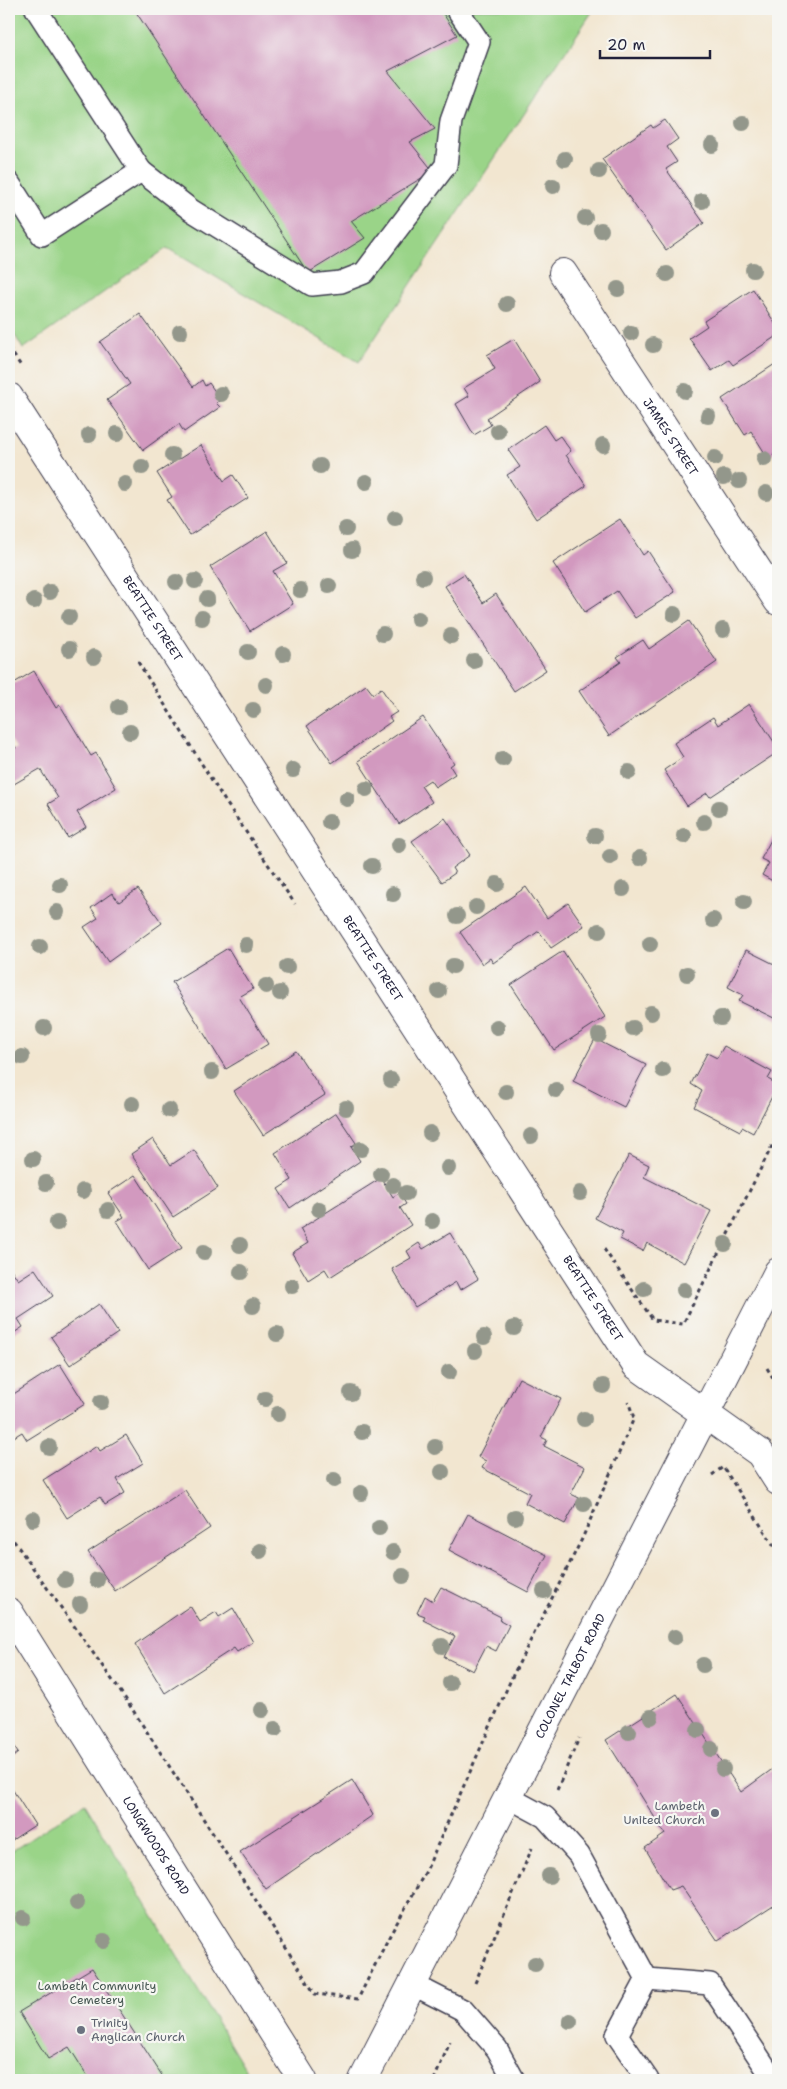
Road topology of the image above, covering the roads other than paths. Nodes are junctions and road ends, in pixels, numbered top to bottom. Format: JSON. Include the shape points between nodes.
{"nodes":[{"id":1,"x":36,"y":9,"type":"edge"},
{"id":2,"x":456,"y":9,"type":"edge"},
{"id":3,"x":141,"y":171,"type":"junction"},
{"id":4,"x":9,"y":184,"type":"edge"},
{"id":5,"x":563,"y":273,"type":"dead end"},
{"id":6,"x":9,"y":397,"type":"edge"},
{"id":7,"x":778,"y":602,"type":"edge"},
{"id":8,"x":778,"y":1272,"type":"edge"},
{"id":9,"x":704,"y":1415,"type":"junction"},
{"id":10,"x":778,"y":1481,"type":"edge"},
{"id":11,"x":9,"y":1612,"type":"edge"},
{"id":12,"x":508,"y":1797,"type":"junction"},
{"id":13,"x":647,"y":1979,"type":"junction"},
{"id":14,"x":412,"y":1984,"type":"junction"},
{"id":15,"x":303,"y":2080,"type":"edge"},
{"id":16,"x":363,"y":2080,"type":"edge"},
{"id":17,"x":514,"y":2080,"type":"edge"},
{"id":18,"x":648,"y":2080,"type":"edge"},
{"id":19,"x":774,"y":2080,"type":"edge"}],
"edges":[{"from":1,"to":3,"type":"lane"},
{"from":2,"to":3,"type":"lane","via":[[479,42],[451,120],[446,165],[364,273],[341,282],[312,285],[191,210]]},
{"from":3,"to":4,"type":"lane","via":[[42,235]]},
{"from":5,"to":7,"type":"street","name":"JAMES STREET"},
{"from":6,"to":9,"type":"street","name":"BEATTIE STREET","via":[[636,1365]]},
{"from":8,"to":9,"type":"street","name":"COLONEL TALBOT ROAD"},
{"from":9,"to":10,"type":"street","name":"BEATTIE STREET","via":[[760,1453]]},
{"from":9,"to":12,"type":"street","name":"COLONEL TALBOT ROAD"},
{"from":11,"to":15,"type":"street","name":"LONGWOODS ROAD"},
{"from":12,"to":13,"type":"lane","via":[[545,1817],[579,1855]]},
{"from":12,"to":14,"type":"street","name":"COLONEL TALBOT ROAD"},
{"from":13,"to":18,"type":"lane","via":[[617,2035]]},
{"from":13,"to":19,"type":"lane","via":[[710,1984]]},
{"from":14,"to":16,"type":"street","name":"COLONEL TALBOT ROAD"},
{"from":14,"to":17,"type":"lane","via":[[463,2010],[496,2049]]}]}
